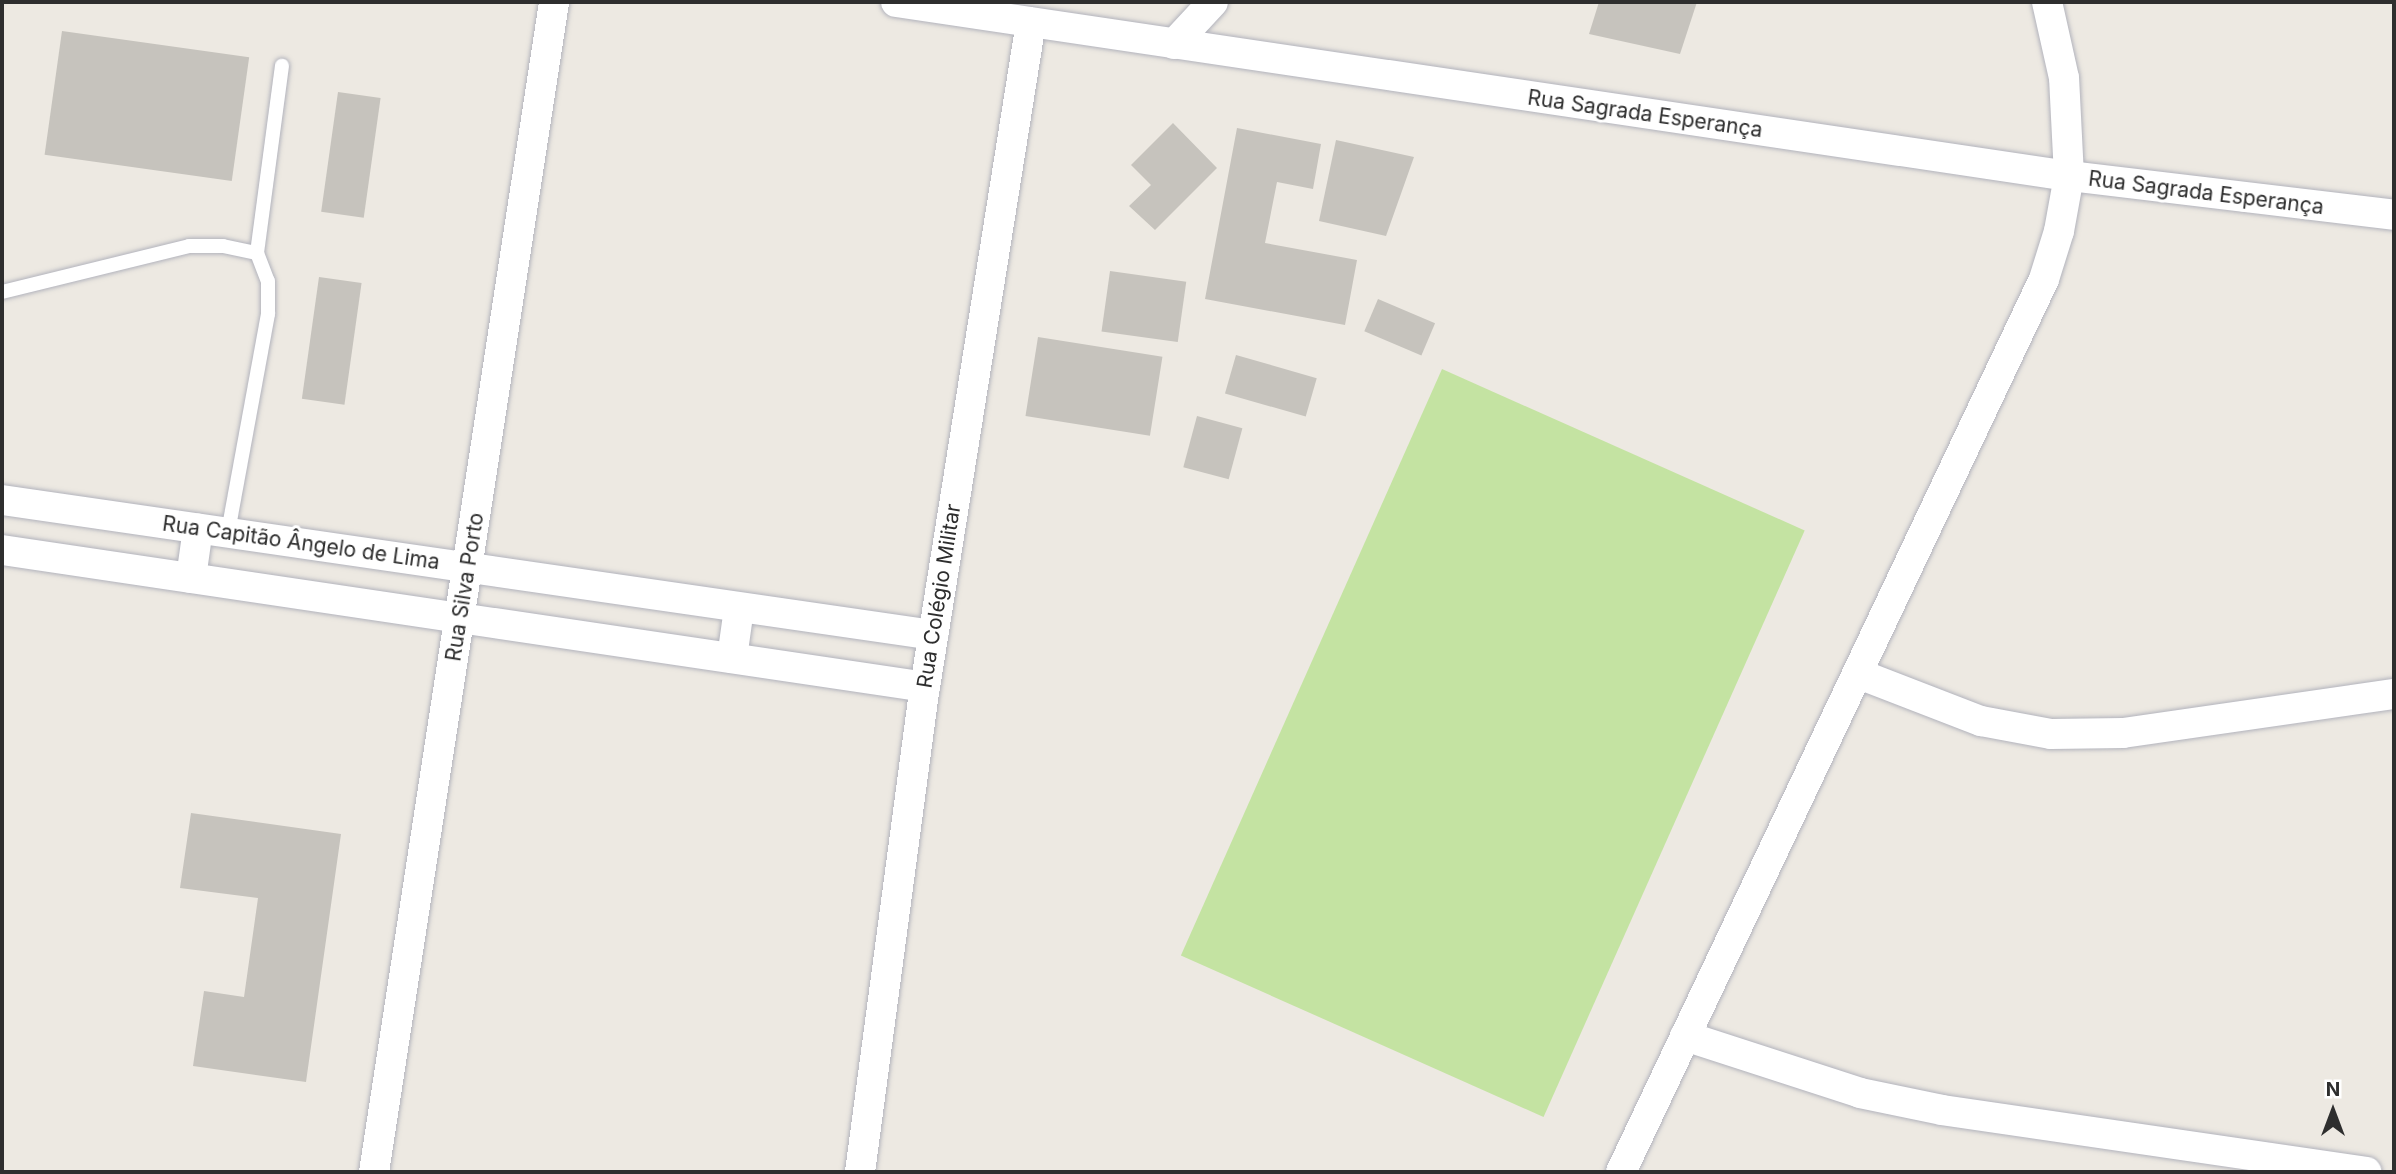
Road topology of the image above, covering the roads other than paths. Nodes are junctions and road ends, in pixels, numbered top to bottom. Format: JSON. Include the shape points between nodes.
{"nodes":[{"id":1,"x":554,"y":2,"type":"edge"},
{"id":2,"x":896,"y":2,"type":"edge"},
{"id":3,"x":1213,"y":2,"type":"edge"},
{"id":4,"x":2046,"y":2,"type":"edge"},
{"id":5,"x":1031,"y":22,"type":"junction"},
{"id":6,"x":1174,"y":44,"type":"junction"},
{"id":7,"x":282,"y":66,"type":"dead end"},
{"id":8,"x":2068,"y":176,"type":"junction"},
{"id":9,"x":2394,"y":215,"type":"edge"},
{"id":10,"x":257,"y":253,"type":"junction"},
{"id":11,"x":2,"y":292,"type":"edge"},
{"id":12,"x":2,"y":500,"type":"edge"},
{"id":13,"x":198,"y":528,"type":"junction"},
{"id":14,"x":228,"y":532,"type":"junction"},
{"id":15,"x":2,"y":550,"type":"edge"},
{"id":16,"x":468,"y":567,"type":"junction"},
{"id":17,"x":191,"y":578,"type":"junction"},
{"id":18,"x":739,"y":608,"type":"junction"},
{"id":19,"x":461,"y":618,"type":"junction"},
{"id":20,"x":933,"y":635,"type":"junction"},
{"id":21,"x":732,"y":658,"type":"junction"},
{"id":22,"x":1859,"y":674,"type":"junction"},
{"id":23,"x":925,"y":687,"type":"junction"},
{"id":24,"x":2394,"y":694,"type":"edge"},
{"id":25,"x":1685,"y":1035,"type":"junction"},
{"id":26,"x":374,"y":1172,"type":"edge"},
{"id":27,"x":860,"y":1172,"type":"edge"},
{"id":28,"x":1621,"y":1172,"type":"edge"},
{"id":29,"x":2367,"y":1172,"type":"edge"}],
"edges":[{"from":1,"to":16,"type":"street","name":"Rua Silva Porto"},
{"from":2,"to":5,"type":"street","name":"Rua Sagrada Esperança"},
{"from":3,"to":6,"type":"street"},
{"from":4,"to":8,"type":"street","via":[[2064,78]]},
{"from":5,"to":6,"type":"street","name":"Rua Sagrada Esperança"},
{"from":5,"to":20,"type":"street","name":"Rua Colégio Militar"},
{"from":6,"to":8,"type":"street","name":"Rua Sagrada Esperança"},
{"from":7,"to":10,"type":"lane"},
{"from":8,"to":9,"type":"street","name":"Rua Sagrada Esperança"},
{"from":8,"to":22,"type":"street","via":[[2059,231],[2044,279]]},
{"from":10,"to":11,"type":"lane","via":[[189,246]]},
{"from":10,"to":14,"type":"lane","via":[[268,281],[268,314]]},
{"from":12,"to":13,"type":"street","name":"Rua Capitão Ângelo de Lima"},
{"from":13,"to":14,"type":"street","name":"Rua Capitão Ângelo de Lima"},
{"from":13,"to":17,"type":"street"},
{"from":14,"to":16,"type":"street","name":"Rua Capitão Ângelo de Lima"},
{"from":15,"to":17,"type":"street"},
{"from":16,"to":18,"type":"street","name":"Rua Capitão Ângelo de Lima"},
{"from":16,"to":19,"type":"street","name":"Rua Silva Porto"},
{"from":17,"to":19,"type":"street"},
{"from":18,"to":20,"type":"street","name":"Rua Capitão Ângelo de Lima"},
{"from":18,"to":21,"type":"street"},
{"from":19,"to":21,"type":"street"},
{"from":19,"to":26,"type":"street","name":"Rua Silva Porto"},
{"from":20,"to":23,"type":"street","name":"Rua Colégio Militar"},
{"from":21,"to":23,"type":"street"},
{"from":22,"to":24,"type":"street","via":[[1982,721],[2051,734],[2123,733]]},
{"from":22,"to":25,"type":"street"},
{"from":23,"to":27,"type":"street","name":"Rua Colégio Militar"},
{"from":25,"to":28,"type":"street"},
{"from":25,"to":29,"type":"street","via":[[1860,1093],[1942,1110]]}]}
